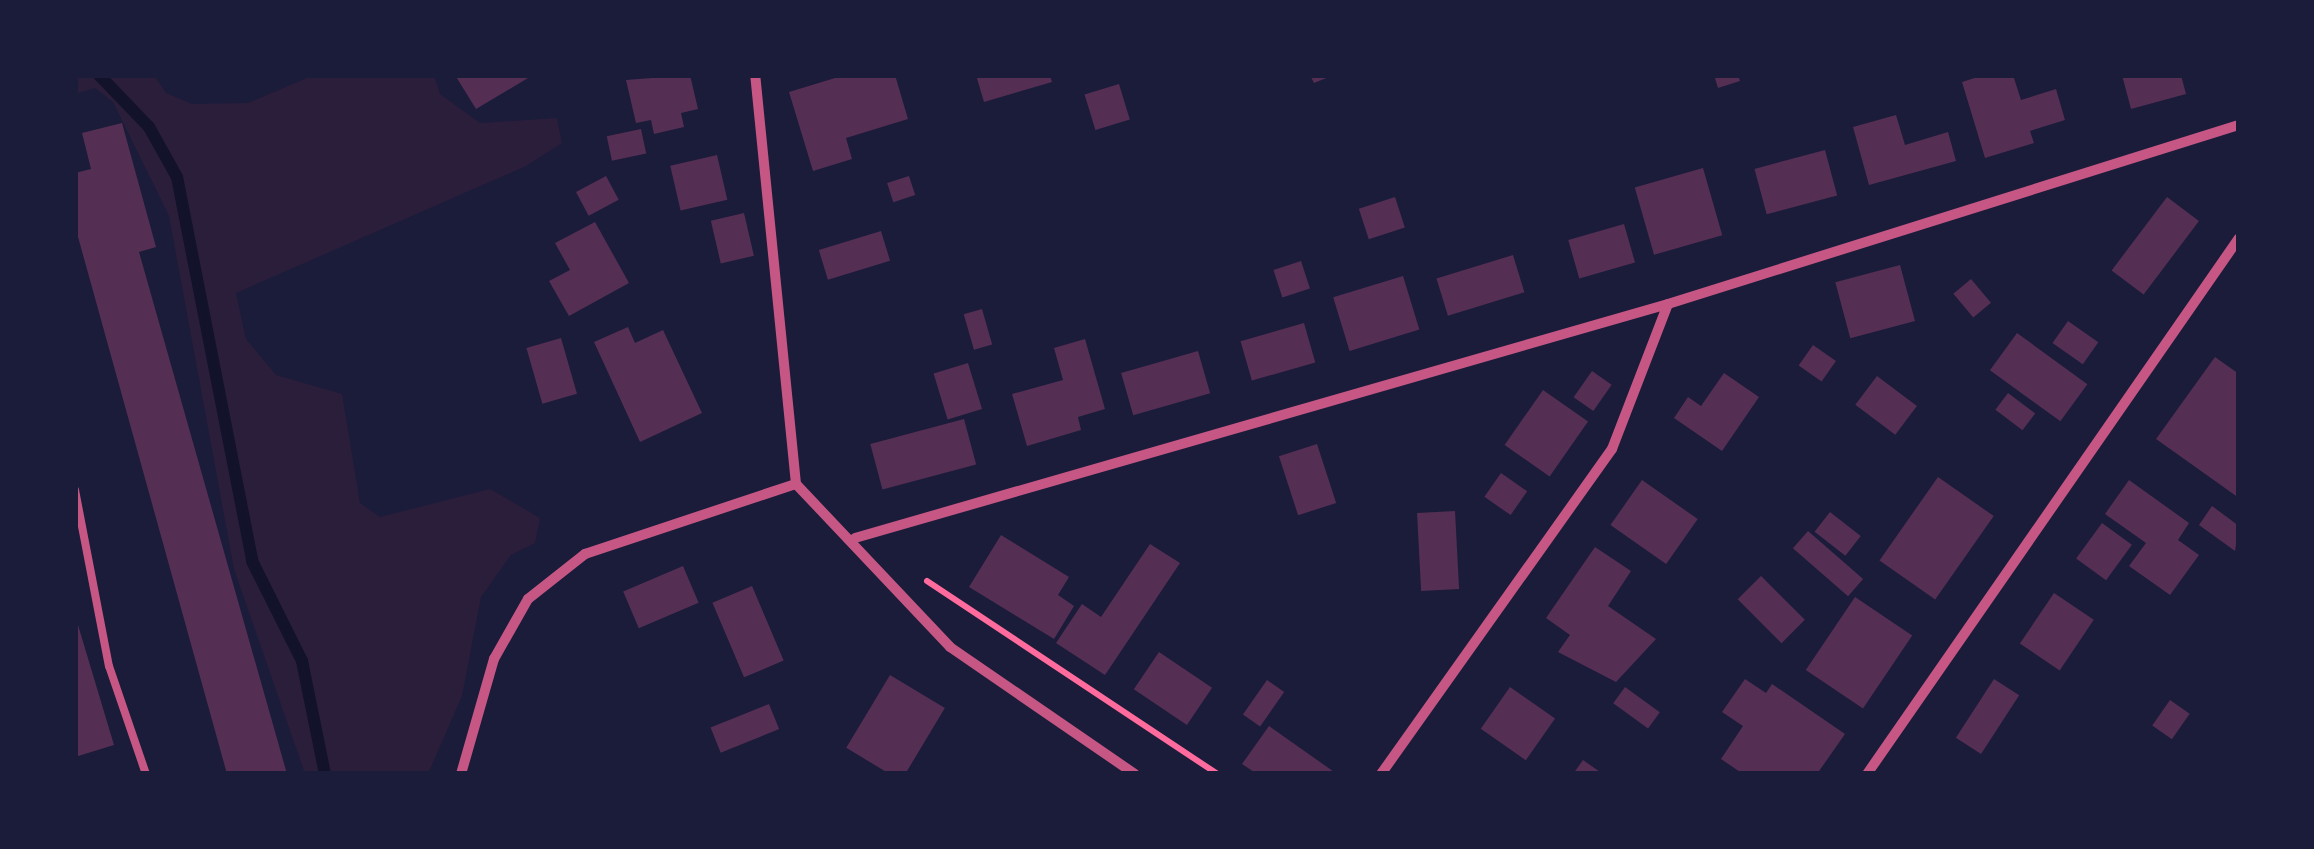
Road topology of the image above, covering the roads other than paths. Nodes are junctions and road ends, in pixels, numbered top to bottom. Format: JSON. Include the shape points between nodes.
{"nodes":[{"id":1,"x":755,"y":75,"type":"edge"},
{"id":2,"x":2239,"y":126,"type":"edge"},
{"id":3,"x":2239,"y":238,"type":"edge"},
{"id":4,"x":1668,"y":304,"type":"junction"},
{"id":5,"x":796,"y":484,"type":"junction"},
{"id":6,"x":75,"y":490,"type":"edge"},
{"id":7,"x":855,"y":538,"type":"junction"},
{"id":8,"x":146,"y":774,"type":"edge"},
{"id":9,"x":461,"y":774,"type":"edge"},
{"id":10,"x":1135,"y":774,"type":"edge"},
{"id":11,"x":1381,"y":774,"type":"edge"},
{"id":12,"x":1867,"y":774,"type":"edge"}],
"edges":[{"from":1,"to":5,"type":"street"},
{"from":2,"to":4,"type":"street"},
{"from":3,"to":12,"type":"street"},
{"from":4,"to":7,"type":"street"},
{"from":4,"to":11,"type":"street","via":[[1612,449]]},
{"from":5,"to":7,"type":"street"},
{"from":5,"to":9,"type":"street","via":[[585,554],[528,599],[494,659]]},
{"from":6,"to":8,"type":"lane","via":[[109,666]]},
{"from":7,"to":10,"type":"street","via":[[950,647]]}]}
